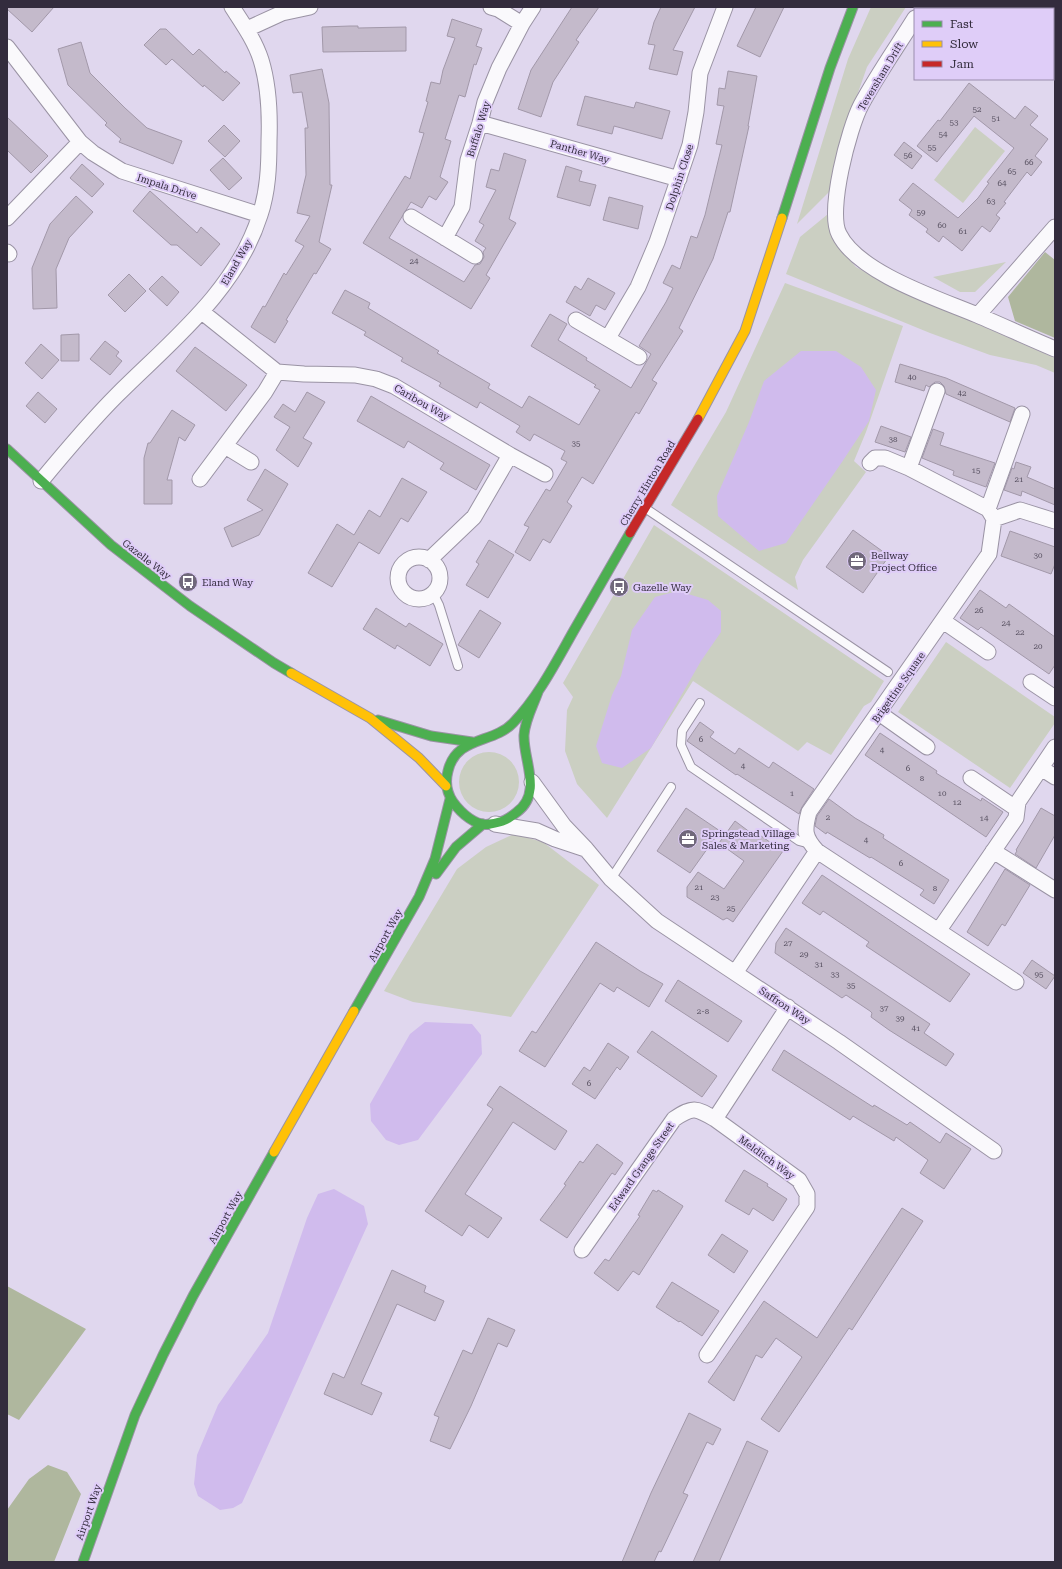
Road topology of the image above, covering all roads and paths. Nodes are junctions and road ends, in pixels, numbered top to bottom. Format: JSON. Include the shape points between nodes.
{"nodes":[{"id":1,"x":232,"y":7,"type":"edge"},
{"id":2,"x":310,"y":7,"type":"edge"},
{"id":3,"x":491,"y":7,"type":"edge"},
{"id":4,"x":533,"y":7,"type":"edge"},
{"id":5,"x":725,"y":7,"type":"edge"},
{"id":6,"x":853,"y":7,"type":"edge"},
{"id":7,"x":914,"y":20,"type":"edge"},
{"id":8,"x":522,"y":24,"type":"junction"},
{"id":9,"x":247,"y":29,"type":"junction"},
{"id":10,"x":7,"y":47,"type":"edge"},
{"id":11,"x":480,"y":123,"type":"junction"},
{"id":12,"x":80,"y":142,"type":"junction"},
{"id":13,"x":679,"y":179,"type":"junction"},
{"id":14,"x":260,"y":215,"type":"junction"},
{"id":15,"x":411,"y":217,"type":"dead end"},
{"id":16,"x":7,"y":218,"type":"edge"},
{"id":17,"x":1055,"y":227,"type":"edge"},
{"id":18,"x":445,"y":238,"type":"junction"},
{"id":19,"x":474,"y":256,"type":"dead end"},
{"id":20,"x":202,"y":312,"type":"junction"},
{"id":21,"x":978,"y":315,"type":"junction"},
{"id":22,"x":576,"y":320,"type":"dead end"},
{"id":23,"x":608,"y":338,"type":"junction"},
{"id":24,"x":1055,"y":349,"type":"edge"},
{"id":25,"x":639,"y":357,"type":"dead end"},
{"id":26,"x":277,"y":372,"type":"junction"},
{"id":27,"x":936,"y":391,"type":"dead end"},
{"id":28,"x":1022,"y":414,"type":"dead end"},
{"id":29,"x":225,"y":446,"type":"junction"},
{"id":30,"x":7,"y":448,"type":"edge"},
{"id":31,"x":510,"y":455,"type":"junction"},
{"id":32,"x":251,"y":462,"type":"dead end"},
{"id":33,"x":870,"y":463,"type":"dead end"},
{"id":34,"x":909,"y":468,"type":"junction"},
{"id":35,"x":545,"y":474,"type":"dead end"},
{"id":36,"x":200,"y":479,"type":"dead end"},
{"id":37,"x":41,"y":481,"type":"junction"},
{"id":38,"x":644,"y":508,"type":"junction"},
{"id":39,"x":991,"y":514,"type":"junction"},
{"id":40,"x":1055,"y":521,"type":"edge"},
{"id":41,"x":429,"y":560,"type":"junction"},
{"id":42,"x":434,"y":593,"type":"junction"},
{"id":43,"x":943,"y":621,"type":"junction"},
{"id":44,"x":988,"y":652,"type":"dead end"},
{"id":45,"x":458,"y":666,"type":"dead end"},
{"id":46,"x":888,"y":672,"type":"dead end"},
{"id":47,"x":1031,"y":682,"type":"dead end"},
{"id":48,"x":538,"y":692,"type":"junction"},
{"id":49,"x":1055,"y":698,"type":"edge"},
{"id":50,"x":700,"y":703,"type":"dead end"},
{"id":51,"x":879,"y":713,"type":"junction"},
{"id":52,"x":370,"y":718,"type":"junction"},
{"id":53,"x":476,"y":741,"type":"junction"},
{"id":54,"x":501,"y":742,"type":"dead end"},
{"id":55,"x":927,"y":747,"type":"dead end"},
{"id":56,"x":1055,"y":747,"type":"edge"},
{"id":57,"x":517,"y":750,"type":"dead end"},
{"id":58,"x":1041,"y":768,"type":"junction"},
{"id":59,"x":1055,"y":777,"type":"edge"},
{"id":60,"x":972,"y":778,"type":"dead end"},
{"id":61,"x":532,"y":779,"type":"junction"},
{"id":62,"x":446,"y":786,"type":"junction"},
{"id":63,"x":671,"y":787,"type":"dead end"},
{"id":64,"x":450,"y":800,"type":"junction"},
{"id":65,"x":1017,"y":809,"type":"junction"},
{"id":66,"x":489,"y":824,"type":"junction"},
{"id":67,"x":813,"y":847,"type":"junction"},
{"id":68,"x":586,"y":849,"type":"junction"},
{"id":69,"x":993,"y":851,"type":"junction"},
{"id":70,"x":611,"y":878,"type":"junction"},
{"id":71,"x":1055,"y":890,"type":"edge"},
{"id":72,"x":419,"y":897,"type":"junction"},
{"id":73,"x":939,"y":930,"type":"junction"},
{"id":74,"x":735,"y":973,"type":"junction"},
{"id":75,"x":1016,"y":982,"type":"dead end"},
{"id":76,"x":788,"y":1007,"type":"junction"},
{"id":77,"x":715,"y":1119,"type":"junction"},
{"id":78,"x":994,"y":1151,"type":"dead end"},
{"id":79,"x":582,"y":1250,"type":"dead end"},
{"id":80,"x":707,"y":1355,"type":"dead end"},
{"id":81,"x":83,"y":1562,"type":"edge"}],
"edges":[{"from":1,"to":9,"type":"street","name":"Eland Way"},
{"from":2,"to":9,"type":"street","via":[[282,13]]},
{"from":3,"to":8,"type":"street"},
{"from":4,"to":8,"type":"street","name":"Buffalo Way"},
{"from":5,"to":13,"type":"street","name":"Dolphin Close","via":[[700,73],[690,145]]},
{"from":6,"to":38,"type":"street","name":"Cherry Hinton Road","via":[[828,74],[746,329],[714,393]]},
{"from":7,"to":21,"type":"street","name":"Teversham Drift","via":[[861,106],[848,143],[837,193],[835,217],[838,234],[863,261],[894,280]]},
{"from":8,"to":11,"type":"street","name":"Buffalo Way","via":[[499,68],[485,102]]},
{"from":9,"to":14,"type":"street","name":"Eland Way","via":[[261,60],[268,94],[269,157],[267,187]]},
{"from":10,"to":12,"type":"street","name":"Impala Drive"},
{"from":11,"to":13,"type":"street","name":"Panther Way"},
{"from":11,"to":18,"type":"street","name":"Buffalo Way","via":[[468,160],[462,207]]},
{"from":12,"to":14,"type":"street","name":"Impala Drive","via":[[122,171]]},
{"from":12,"to":16,"type":"street"},
{"from":13,"to":23,"type":"street","name":"Dolphin Close","via":[[638,287]]},
{"from":14,"to":20,"type":"street","name":"Eland Way","via":[[238,263]]},
{"from":15,"to":18,"type":"street"},
{"from":17,"to":21,"type":"street"},
{"from":18,"to":19,"type":"street"},
{"from":20,"to":26,"type":"street"},
{"from":20,"to":37,"type":"street","name":"Eland Way","via":[[116,396]]},
{"from":21,"to":24,"type":"street","name":"Teversham Drift"},
{"from":22,"to":23,"type":"street"},
{"from":23,"to":25,"type":"street"},
{"from":26,"to":29,"type":"street"},
{"from":26,"to":31,"type":"street","name":"Caribou Way","via":[[355,375],[376,379],[394,386]]},
{"from":27,"to":34,"type":"street"},
{"from":28,"to":39,"type":"street","name":"Brigettine Square"},
{"from":29,"to":32,"type":"street"},
{"from":29,"to":36,"type":"street"},
{"from":30,"to":37,"type":"street","name":"Gazelle Way"},
{"from":31,"to":35,"type":"street","name":"Caribou Way"},
{"from":31,"to":41,"type":"street","via":[[474,517]]},
{"from":33,"to":34,"type":"street","via":[[875,458],[885,458]]},
{"from":34,"to":39,"type":"street"},
{"from":37,"to":52,"type":"street","name":"Gazelle Way","via":[[111,545],[190,606],[274,663]]},
{"from":38,"to":46,"type":"lane"},
{"from":38,"to":48,"type":"street","name":"Cherry Hinton Road"},
{"from":39,"to":40,"type":"street","via":[[1020,510]]},
{"from":39,"to":43,"type":"street","name":"Brigettine Square","via":[[990,554]]},
{"from":41,"to":42,"type":"street","via":[[439,571],[439,585]]},
{"from":41,"to":42,"type":"street","via":[[416,557],[410,559],[400,570],[398,579],[409,597],[424,598]]},
{"from":42,"to":45,"type":"lane"},
{"from":43,"to":44,"type":"street"},
{"from":43,"to":51,"type":"street","name":"Brigettine Square"},
{"from":47,"to":49,"type":"street"},
{"from":48,"to":53,"type":"street","via":[[511,726]]},
{"from":48,"to":61,"type":"street","via":[[524,732],[524,751]]},
{"from":50,"to":67,"type":"lane","via":[[682,731],[680,745],[691,767],[798,841]]},
{"from":51,"to":55,"type":"street"},
{"from":51,"to":67,"type":"street","name":"Brigettine Square","via":[[809,812],[805,827],[806,835]]},
{"from":52,"to":53,"type":"street","name":"Gazelle Way","via":[[431,736]]},
{"from":52,"to":62,"type":"street","name":"Gazelle Way","via":[[419,758]]},
{"from":53,"to":54,"type":"street","name":"Gazelle Way"},
{"from":53,"to":62,"type":"street","via":[[463,748],[452,760]]},
{"from":56,"to":58,"type":"street"},
{"from":57,"to":61,"type":"street","via":[[522,754]]},
{"from":58,"to":59,"type":"street"},
{"from":58,"to":65,"type":"street","via":[[1018,802]]},
{"from":60,"to":65,"type":"street"},
{"from":61,"to":66,"type":"street","name":"Airport Way","via":[[530,794],[517,814],[507,820]]},
{"from":61,"to":68,"type":"street","name":"Saffron Way","via":[[564,826]]},
{"from":62,"to":64,"type":"street"},
{"from":63,"to":70,"type":"lane"},
{"from":64,"to":66,"type":"street","via":[[463,816],[472,821]]},
{"from":64,"to":72,"type":"street","name":"Airport Way","via":[[435,859]]},
{"from":65,"to":69,"type":"street","via":[[1016,818]]},
{"from":66,"to":68,"type":"street","via":[[537,831]]},
{"from":66,"to":72,"type":"street","name":"Airport Way","via":[[456,848]]},
{"from":67,"to":73,"type":"street"},
{"from":67,"to":74,"type":"street"},
{"from":68,"to":70,"type":"street","name":"Saffron Way"},
{"from":69,"to":71,"type":"street"},
{"from":69,"to":73,"type":"street"},
{"from":70,"to":74,"type":"street","name":"Saffron Way","via":[[657,921]]},
{"from":72,"to":81,"type":"street","name":"Airport Way","via":[[223,1241],[163,1355],[135,1415]]},
{"from":73,"to":75,"type":"street"},
{"from":74,"to":76,"type":"street","name":"Saffron Way"},
{"from":76,"to":77,"type":"street"},
{"from":76,"to":78,"type":"street","name":"Saffron Way"},
{"from":77,"to":79,"type":"street","name":"Edward Grange Street","via":[[700,1110],[687,1110],[674,1119]]},
{"from":77,"to":80,"type":"street","name":"Melditch Way","via":[[799,1180],[807,1194],[807,1208]]}]}
